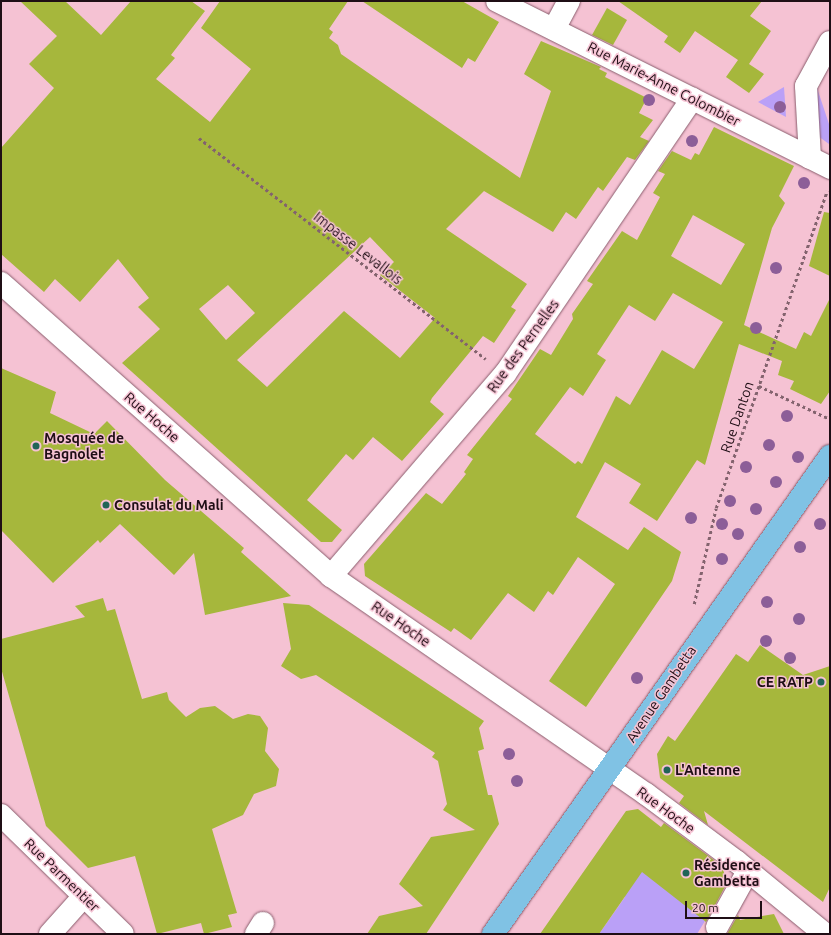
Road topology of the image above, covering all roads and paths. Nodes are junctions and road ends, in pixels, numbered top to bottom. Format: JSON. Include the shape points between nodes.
{"nodes":[{"id":1,"x":497,"y":1,"type":"edge"},
{"id":2,"x":569,"y":1,"type":"edge"},
{"id":3,"x":554,"y":29,"type":"junction"},
{"id":4,"x":830,"y":42,"type":"edge"},
{"id":5,"x":692,"y":98,"type":"junction"},
{"id":6,"x":199,"y":138,"type":"dead end"},
{"id":7,"x":810,"y":158,"type":"junction"},
{"id":8,"x":830,"y":168,"type":"edge"},
{"id":9,"x":830,"y":183,"type":"edge"},
{"id":10,"x":1,"y":283,"type":"edge"},
{"id":11,"x":505,"y":374,"type":"junction"},
{"id":12,"x":759,"y":386,"type":"junction"},
{"id":13,"x":830,"y":419,"type":"edge"},
{"id":14,"x":830,"y":456,"type":"edge"},
{"id":15,"x":331,"y":576,"type":"junction"},
{"id":16,"x":693,"y":609,"type":"dead end"},
{"id":17,"x":609,"y":769,"type":"junction"},
{"id":18,"x":1,"y":815,"type":"edge"},
{"id":19,"x":748,"y":871,"type":"junction"},
{"id":20,"x":84,"y":896,"type":"junction"},
{"id":21,"x":716,"y":927,"type":"dead end"},
{"id":22,"x":50,"y":934,"type":"edge"},
{"id":23,"x":123,"y":934,"type":"edge"},
{"id":24,"x":493,"y":934,"type":"edge"},
{"id":25,"x":825,"y":934,"type":"edge"}],
"edges":[{"from":1,"to":3,"type":"street","name":"Rue Marie-Anne Colombier"},
{"from":2,"to":3,"type":"street"},
{"from":3,"to":5,"type":"street","name":"Rue Marie-Anne Colombier"},
{"from":4,"to":7,"type":"street","via":[[806,86]]},
{"from":5,"to":7,"type":"street","name":"Rue Marie-Anne Colombier"},
{"from":5,"to":11,"type":"street","name":"Rue des Pernelles"},
{"from":6,"to":11,"type":"path","name":"Impasse Levallois"},
{"from":7,"to":8,"type":"street","name":"Rue Marie-Anne Colombier"},
{"from":9,"to":12,"type":"path","name":"Rue Danton"},
{"from":10,"to":15,"type":"street","name":"Rue Hoche"},
{"from":11,"to":15,"type":"street","name":"Rue des Pernelles"},
{"from":12,"to":13,"type":"path"},
{"from":12,"to":16,"type":"path","name":"Rue Danton","via":[[716,508]]},
{"from":14,"to":17,"type":"main road","name":"Avenue Gambetta"},
{"from":15,"to":17,"type":"street","name":"Rue Hoche"},
{"from":17,"to":19,"type":"street","name":"Rue Hoche"},
{"from":17,"to":24,"type":"main road","name":"Avenue Gambetta"},
{"from":18,"to":20,"type":"street","name":"Rue Parmentier"},
{"from":19,"to":21,"type":"street"},
{"from":19,"to":25,"type":"street","name":"Rue Hoche"},
{"from":20,"to":22,"type":"street"},
{"from":20,"to":23,"type":"street","name":"Rue Parmentier"}]}
